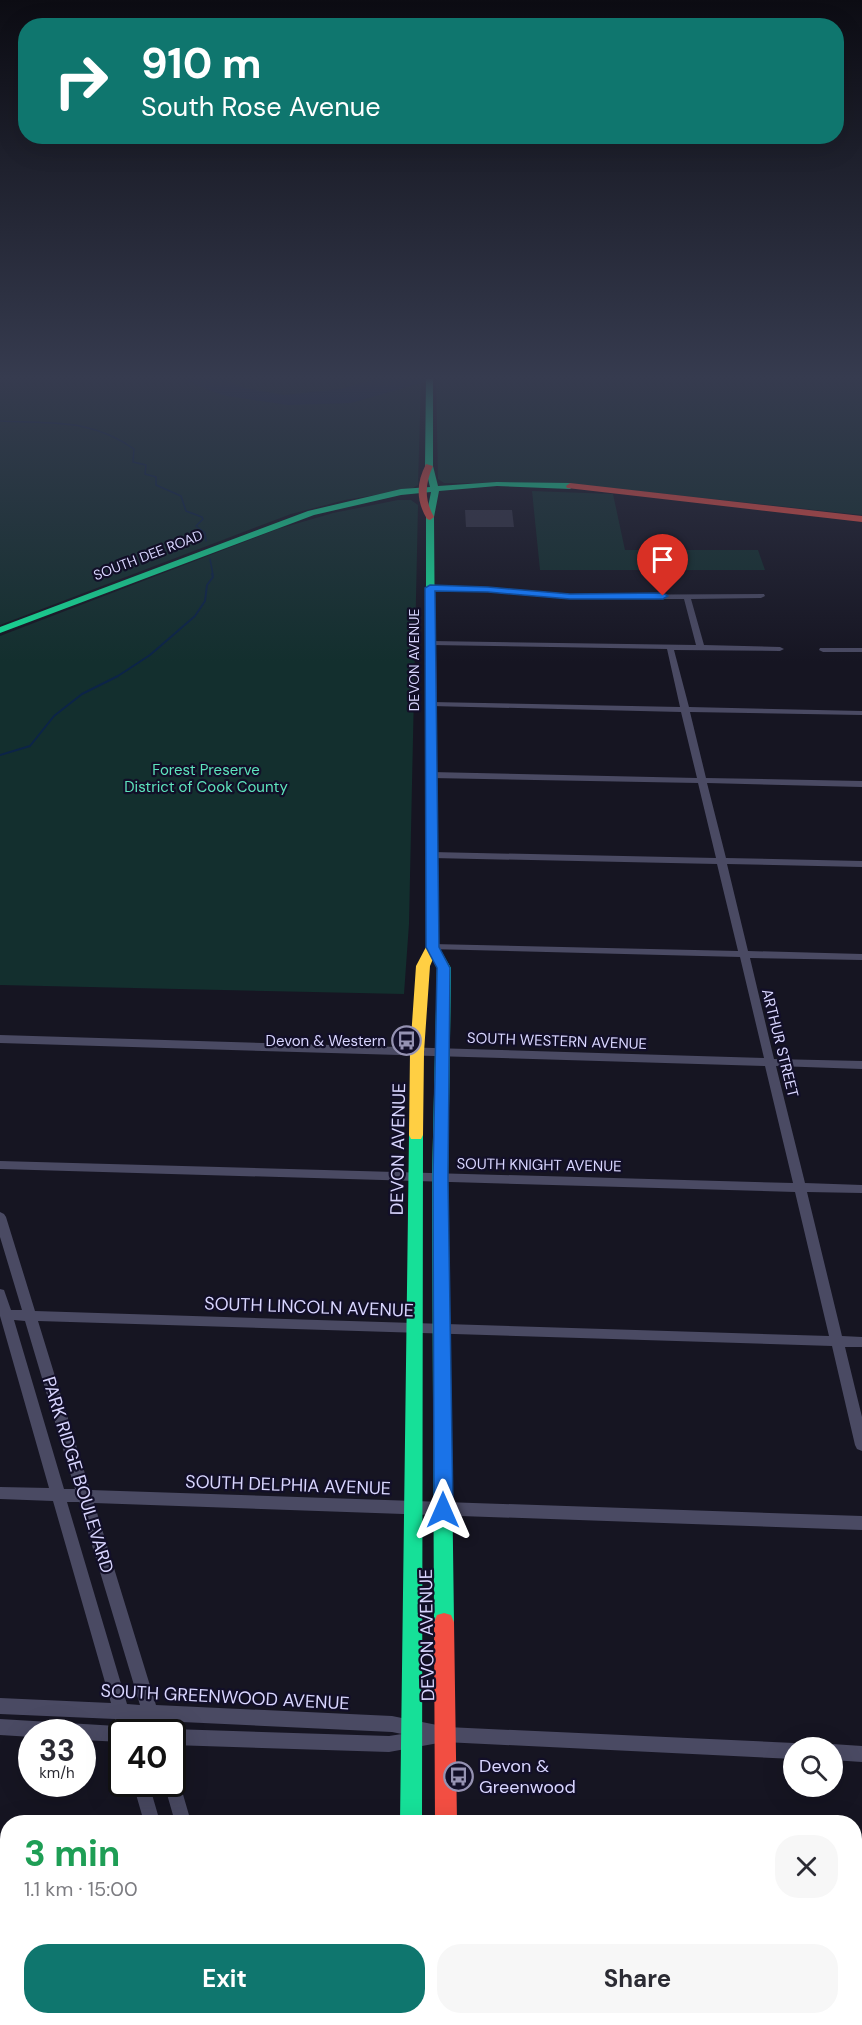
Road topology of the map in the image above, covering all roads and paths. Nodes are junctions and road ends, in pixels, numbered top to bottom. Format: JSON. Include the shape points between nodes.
{"nodes":[{"id":1,"x":432,"y":474,"type":"edge"},
{"id":2,"x":429,"y":491,"type":"junction"},
{"id":3,"x":862,"y":519,"type":"edge"},
{"id":4,"x":430,"y":588,"type":"junction"},
{"id":5,"x":687,"y":596,"type":"junction"},
{"id":6,"x":761,"y":596,"type":"dead end"},
{"id":7,"x":0,"y":630,"type":"edge"},
{"id":8,"x":430,"y":643,"type":"junction"},
{"id":9,"x":670,"y":647,"type":"junction"},
{"id":10,"x":701,"y":648,"type":"junction"},
{"id":11,"x":780,"y":649,"type":"dead end"},
{"id":12,"x":823,"y":650,"type":"dead end"},
{"id":13,"x":862,"y":650,"type":"edge"},
{"id":14,"x":431,"y":704,"type":"junction"},
{"id":15,"x":685,"y":710,"type":"junction"},
{"id":16,"x":862,"y":714,"type":"edge"},
{"id":17,"x":431,"y":775,"type":"junction"},
{"id":18,"x":702,"y":781,"type":"junction"},
{"id":19,"x":862,"y":784,"type":"edge"},
{"id":20,"x":432,"y":855,"type":"junction"},
{"id":21,"x":721,"y":861,"type":"junction"},
{"id":22,"x":862,"y":864,"type":"edge"},
{"id":23,"x":432,"y":947,"type":"junction"},
{"id":24,"x":744,"y":954,"type":"junction"},
{"id":25,"x":862,"y":957,"type":"edge"},
{"id":26,"x":0,"y":1039,"type":"edge"},
{"id":27,"x":417,"y":1052,"type":"junction"},
{"id":28,"x":441,"y":1053,"type":"junction"},
{"id":29,"x":770,"y":1062,"type":"junction"},
{"id":30,"x":862,"y":1065,"type":"edge"},
{"id":31,"x":0,"y":1165,"type":"edge"},
{"id":32,"x":415,"y":1177,"type":"junction"},
{"id":33,"x":440,"y":1178,"type":"junction"},
{"id":34,"x":800,"y":1187,"type":"junction"},
{"id":35,"x":862,"y":1189,"type":"edge"},
{"id":36,"x":0,"y":1217,"type":"edge"},
{"id":37,"x":0,"y":1294,"type":"edge"},
{"id":38,"x":6,"y":1315,"type":"junction"},
{"id":39,"x":30,"y":1315,"type":"junction"},
{"id":40,"x":413,"y":1328,"type":"junction"},
{"id":41,"x":442,"y":1329,"type":"junction"},
{"id":42,"x":837,"y":1341,"type":"junction"},
{"id":43,"x":862,"y":1342,"type":"edge"},
{"id":44,"x":862,"y":1445,"type":"edge"},
{"id":45,"x":0,"y":1493,"type":"edge"},
{"id":46,"x":60,"y":1495,"type":"junction"},
{"id":47,"x":85,"y":1497,"type":"junction"},
{"id":48,"x":413,"y":1509,"type":"junction"},
{"id":49,"x":443,"y":1510,"type":"junction"},
{"id":50,"x":862,"y":1523,"type":"edge"},
{"id":51,"x":0,"y":1706,"type":"edge"},
{"id":52,"x":122,"y":1712,"type":"junction"},
{"id":53,"x":150,"y":1713,"type":"junction"},
{"id":54,"x":124,"y":1719,"type":"edge"},
{"id":55,"x":152,"y":1719,"type":"edge"},
{"id":56,"x":0,"y":1727,"type":"edge"},
{"id":57,"x":108,"y":1733,"type":"edge"},
{"id":58,"x":411,"y":1734,"type":"junction"},
{"id":59,"x":447,"y":1735,"type":"junction"},
{"id":60,"x":186,"y":1737,"type":"edge"},
{"id":61,"x":783,"y":1750,"type":"edge"},
{"id":62,"x":843,"y":1753,"type":"edge"},
{"id":63,"x":862,"y":1754,"type":"edge"},
{"id":64,"x":145,"y":1797,"type":"edge"},
{"id":65,"x":176,"y":1797,"type":"edge"},
{"id":66,"x":150,"y":1815,"type":"edge"},
{"id":67,"x":181,"y":1815,"type":"edge"},
{"id":68,"x":411,"y":1815,"type":"edge"},
{"id":69,"x":446,"y":1815,"type":"edge"}],
"edges":[{"from":1,"to":2,"type":"street","name":"DEVON AVENUE","via":[[435,479]]},
{"from":2,"to":3,"type":"street","name":"SOUTH DEE ROAD","via":[[518,489],[638,494]]},
{"from":2,"to":4,"type":"street","name":"DEVON AVENUE","via":[[422,506],[430,517]]},
{"from":2,"to":7,"type":"street","name":"SOUTH DEE ROAD","via":[[311,513]]},
{"from":4,"to":5,"type":"street","via":[[570,597]]},
{"from":4,"to":8,"type":"street","name":"DEVON AVENUE"},
{"from":5,"to":6,"type":"street"},
{"from":5,"to":10,"type":"street"},
{"from":8,"to":9,"type":"street"},
{"from":8,"to":14,"type":"street","name":"DEVON AVENUE"},
{"from":9,"to":10,"type":"street"},
{"from":9,"to":15,"type":"street","name":"ARTHUR STREET"},
{"from":10,"to":11,"type":"street"},
{"from":12,"to":13,"type":"street"},
{"from":14,"to":15,"type":"street"},
{"from":14,"to":17,"type":"street","name":"DEVON AVENUE"},
{"from":15,"to":16,"type":"street"},
{"from":15,"to":18,"type":"street","name":"ARTHUR STREET"},
{"from":17,"to":18,"type":"street"},
{"from":17,"to":20,"type":"street","name":"DEVON AVENUE"},
{"from":18,"to":19,"type":"street"},
{"from":18,"to":21,"type":"street","name":"ARTHUR STREET"},
{"from":20,"to":21,"type":"street"},
{"from":20,"to":23,"type":"street","name":"DEVON AVENUE"},
{"from":21,"to":22,"type":"street"},
{"from":21,"to":24,"type":"street","name":"ARTHUR STREET"},
{"from":23,"to":24,"type":"street"},
{"from":23,"to":27,"type":"street","name":"DEVON AVENUE","via":[[423,966]]},
{"from":23,"to":28,"type":"street","name":"DEVON AVENUE","via":[[444,968]]},
{"from":24,"to":25,"type":"street"},
{"from":24,"to":29,"type":"street","name":"ARTHUR STREET"},
{"from":26,"to":27,"type":"street","name":"SOUTH WESTERN AVENUE"},
{"from":27,"to":28,"type":"street","name":"SOUTH WESTERN AVENUE"},
{"from":27,"to":32,"type":"street","name":"DEVON AVENUE"},
{"from":28,"to":29,"type":"street","name":"SOUTH WESTERN AVENUE"},
{"from":28,"to":33,"type":"street","name":"DEVON AVENUE"},
{"from":29,"to":30,"type":"street","name":"SOUTH WESTERN AVENUE"},
{"from":29,"to":34,"type":"street","name":"ARTHUR STREET"},
{"from":31,"to":32,"type":"street","name":"SOUTH KNIGHT AVENUE"},
{"from":32,"to":33,"type":"street","name":"SOUTH KNIGHT AVENUE"},
{"from":32,"to":40,"type":"street","name":"DEVON AVENUE"},
{"from":33,"to":34,"type":"street","name":"SOUTH KNIGHT AVENUE"},
{"from":33,"to":41,"type":"street","name":"DEVON AVENUE"},
{"from":34,"to":35,"type":"street","name":"SOUTH KNIGHT AVENUE"},
{"from":34,"to":42,"type":"street","name":"ARTHUR STREET"},
{"from":36,"to":39,"type":"street","name":"PARK RIDGE BOULEVARD"},
{"from":37,"to":38,"type":"street","name":"PARK RIDGE BOULEVARD"},
{"from":38,"to":39,"type":"street","name":"SOUTH LINCOLN AVENUE"},
{"from":38,"to":46,"type":"street","name":"PARK RIDGE BOULEVARD"},
{"from":39,"to":40,"type":"street","name":"SOUTH LINCOLN AVENUE"},
{"from":39,"to":47,"type":"street","name":"PARK RIDGE BOULEVARD"},
{"from":40,"to":41,"type":"street","name":"SOUTH LINCOLN AVENUE"},
{"from":40,"to":48,"type":"street","name":"DEVON AVENUE"},
{"from":41,"to":42,"type":"street","name":"SOUTH LINCOLN AVENUE"},
{"from":41,"to":49,"type":"street","name":"DEVON AVENUE"},
{"from":42,"to":43,"type":"street","name":"SOUTH LINCOLN AVENUE"},
{"from":42,"to":44,"type":"street","name":"ARTHUR STREET"},
{"from":45,"to":46,"type":"street","name":"SOUTH DELPHIA AVENUE"},
{"from":46,"to":47,"type":"street","name":"SOUTH DELPHIA AVENUE"},
{"from":46,"to":52,"type":"street","name":"PARK RIDGE BOULEVARD"},
{"from":47,"to":48,"type":"street","name":"SOUTH DELPHIA AVENUE"},
{"from":47,"to":53,"type":"street","name":"PARK RIDGE BOULEVARD"},
{"from":48,"to":49,"type":"street","name":"SOUTH DELPHIA AVENUE"},
{"from":48,"to":58,"type":"street","name":"DEVON AVENUE"},
{"from":49,"to":50,"type":"street","name":"SOUTH DELPHIA AVENUE"},
{"from":49,"to":59,"type":"street","name":"DEVON AVENUE"},
{"from":51,"to":52,"type":"street","name":"SOUTH GREENWOOD AVENUE"},
{"from":52,"to":53,"type":"street","name":"SOUTH GREENWOOD AVENUE"},
{"from":52,"to":54,"type":"street","name":"PARK RIDGE BOULEVARD"},
{"from":53,"to":55,"type":"street","name":"PARK RIDGE BOULEVARD"},
{"from":53,"to":58,"type":"street","name":"SOUTH GREENWOOD AVENUE","via":[[392,1724]]},
{"from":56,"to":57,"type":"street"},
{"from":58,"to":59,"type":"street","name":"SOUTH GREENWOOD AVENUE"},
{"from":58,"to":60,"type":"street","name":"SOUTH GREENWOOD AVENUE","via":[[389,1744]]},
{"from":58,"to":68,"type":"street","name":"DEVON AVENUE"},
{"from":59,"to":61,"type":"street","name":"SOUTH GREENWOOD AVENUE"},
{"from":59,"to":69,"type":"street","name":"DEVON AVENUE"},
{"from":62,"to":63,"type":"street"},
{"from":64,"to":66,"type":"street"},
{"from":65,"to":67,"type":"street"}]}
